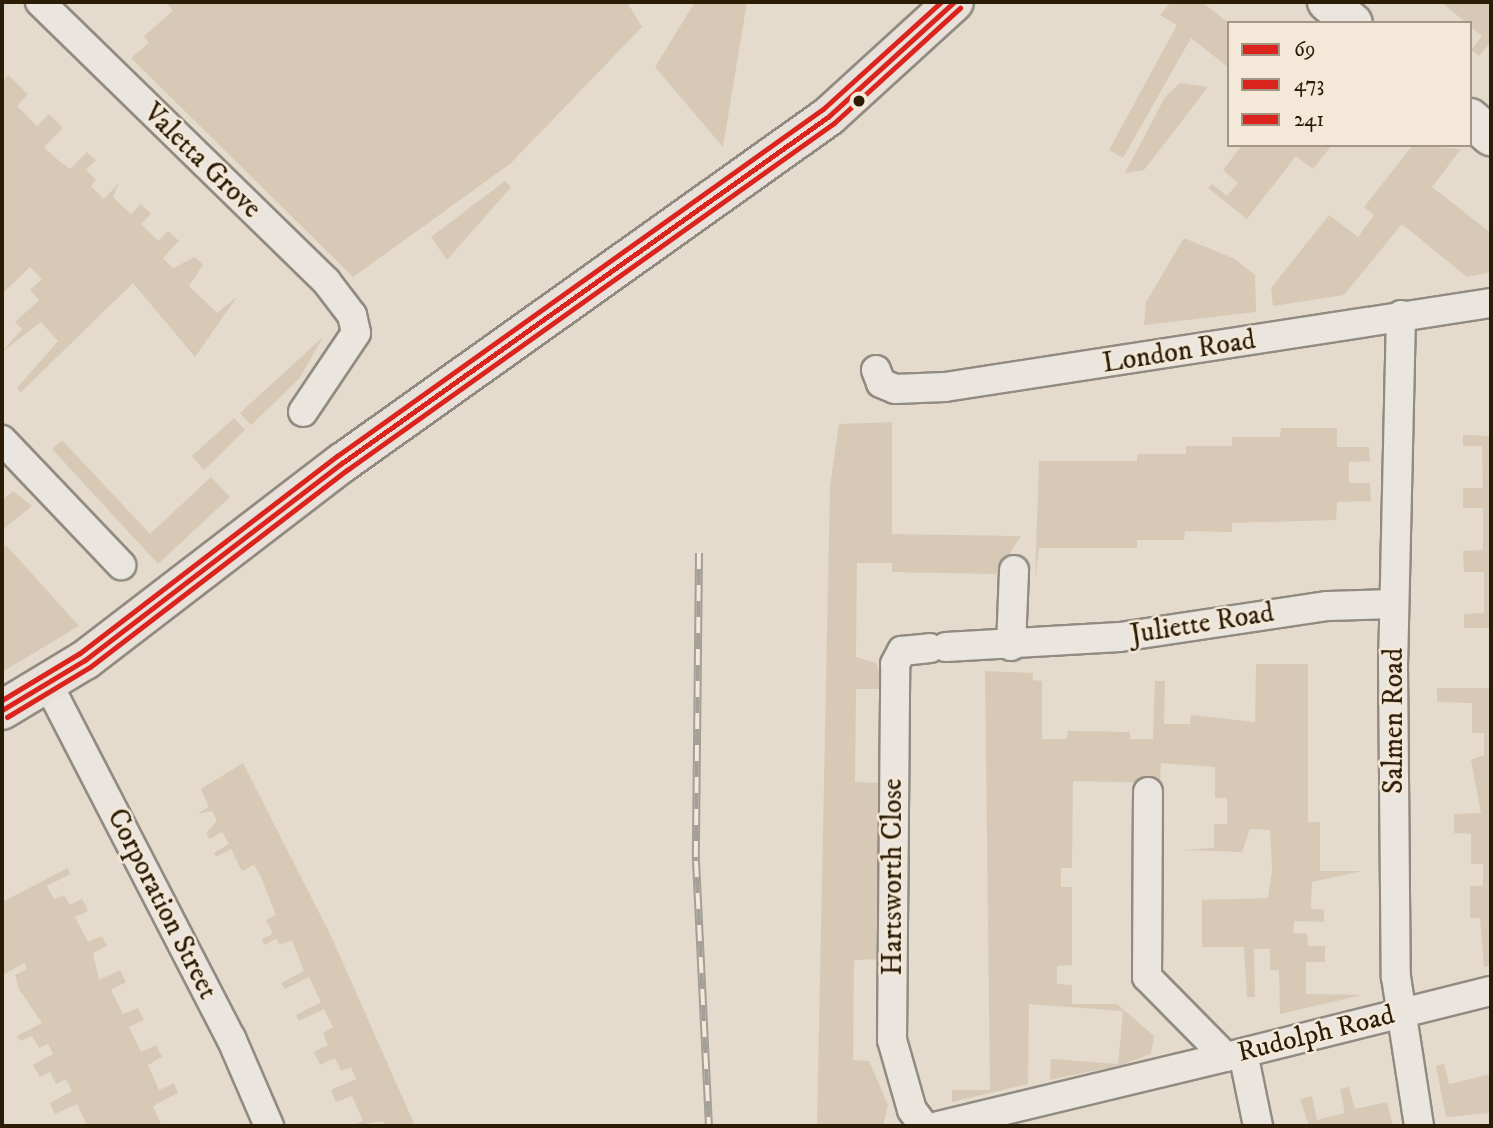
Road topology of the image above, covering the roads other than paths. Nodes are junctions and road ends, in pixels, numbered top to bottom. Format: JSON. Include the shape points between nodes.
{"nodes":[{"id":1,"x":40,"y":2,"type":"edge"},
{"id":2,"x":954,"y":2,"type":"edge"},
{"id":3,"x":1327,"y":2,"type":"edge"},
{"id":4,"x":1351,"y":21,"type":"edge"},
{"id":5,"x":1472,"y":120,"type":"edge"},
{"id":6,"x":1491,"y":136,"type":"edge"},
{"id":7,"x":1491,"y":303,"type":"edge"},
{"id":8,"x":1401,"y":314,"type":"junction"},
{"id":9,"x":876,"y":370,"type":"dead end"},
{"id":10,"x":303,"y":412,"type":"dead end"},
{"id":11,"x":2,"y":440,"type":"edge"},
{"id":12,"x":121,"y":565,"type":"dead end"},
{"id":13,"x":1014,"y":570,"type":"dead end"},
{"id":14,"x":1395,"y":604,"type":"junction"},
{"id":15,"x":1011,"y":646,"type":"junction"},
{"id":16,"x":938,"y":648,"type":"joint"},
{"id":17,"x":48,"y":684,"type":"junction"},
{"id":18,"x":2,"y":710,"type":"edge"},
{"id":19,"x":1148,"y":792,"type":"dead end"},
{"id":20,"x":1491,"y":991,"type":"edge"},
{"id":21,"x":1400,"y":1013,"type":"junction"},
{"id":22,"x":1234,"y":1055,"type":"junction"},
{"id":23,"x":269,"y":1126,"type":"edge"},
{"id":24,"x":924,"y":1126,"type":"edge"},
{"id":25,"x":938,"y":1126,"type":"edge"},
{"id":26,"x":1258,"y":1126,"type":"edge"},
{"id":27,"x":1419,"y":1126,"type":"edge"}],
"edges":[{"from":1,"to":10,"type":"street","name":"Valetta Grove","via":[[326,282],[357,326]]},
{"from":2,"to":17,"type":"main road","via":[[830,116],[709,199]]},
{"from":3,"to":4,"type":"street"},
{"from":5,"to":6,"type":"street"},
{"from":7,"to":8,"type":"street","name":"London Road"},
{"from":8,"to":9,"type":"street","name":"London Road","via":[[945,387],[895,389],[881,383]]},
{"from":8,"to":14,"type":"street","name":"Salmen Road"},
{"from":11,"to":12,"type":"street"},
{"from":13,"to":15,"type":"street"},
{"from":14,"to":15,"type":"street","name":"Juliette Road","via":[[1328,606],[1120,637],[1042,637]]},
{"from":14,"to":21,"type":"street","name":"Salmen Road"},
{"from":15,"to":16,"type":"street","name":"Juliette Road"},
{"from":16,"to":24,"type":"street","name":"Hartsworth Close","via":[[896,655],[895,676],[892,1040],[908,1100]]},
{"from":17,"to":18,"type":"main road"},
{"from":17,"to":23,"type":"street","name":"Corporation Street","via":[[231,1038]]},
{"from":19,"to":22,"type":"street","name":"Rudolph Road","via":[[1147,977]]},
{"from":20,"to":21,"type":"street","name":"Rudolph Road"},
{"from":21,"to":22,"type":"street","name":"Rudolph Road"},
{"from":21,"to":27,"type":"street","name":"Salmen Road"},
{"from":22,"to":25,"type":"street"},
{"from":22,"to":26,"type":"street"}]}
